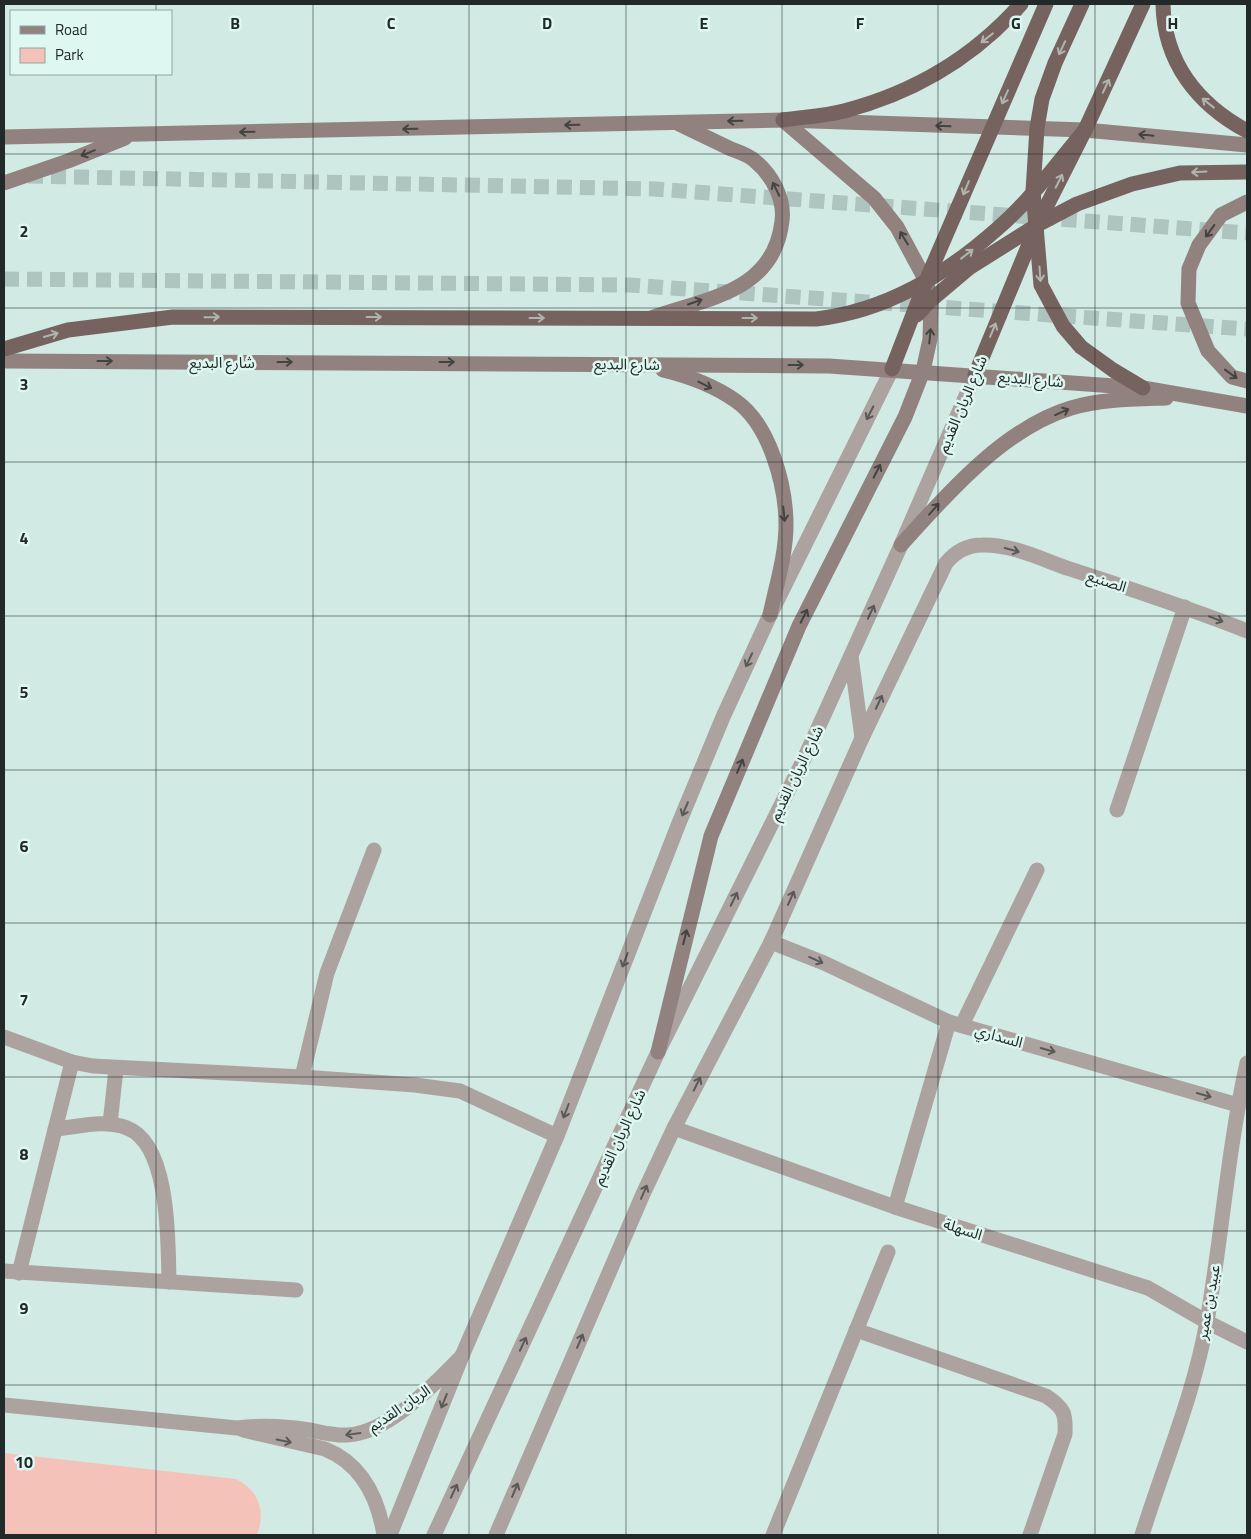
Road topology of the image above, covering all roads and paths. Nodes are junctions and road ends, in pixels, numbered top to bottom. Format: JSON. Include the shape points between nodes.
{"nodes":[{"id":1,"x":1021,"y":4,"type":"edge"},
{"id":2,"x":1046,"y":4,"type":"edge"},
{"id":3,"x":1082,"y":4,"type":"edge"},
{"id":4,"x":1143,"y":4,"type":"edge"},
{"id":5,"x":1163,"y":4,"type":"edge"},
{"id":6,"x":783,"y":120,"type":"junction"},
{"id":7,"x":676,"y":123,"type":"junction"},
{"id":8,"x":992,"y":128,"type":"junction"},
{"id":9,"x":1037,"y":128,"type":"junction"},
{"id":10,"x":1085,"y":130,"type":"junction"},
{"id":11,"x":1247,"y":131,"type":"edge"},
{"id":12,"x":134,"y":135,"type":"junction"},
{"id":13,"x":4,"y":137,"type":"edge"},
{"id":14,"x":1247,"y":145,"type":"edge"},
{"id":15,"x":1247,"y":172,"type":"edge"},
{"id":16,"x":4,"y":183,"type":"edge"},
{"id":17,"x":1033,"y":191,"type":"junction"},
{"id":18,"x":1247,"y":202,"type":"edge"},
{"id":19,"x":1037,"y":225,"type":"junction"},
{"id":20,"x":926,"y":281,"type":"junction"},
{"id":21,"x":931,"y":300,"type":"junction"},
{"id":22,"x":649,"y":318,"type":"junction"},
{"id":23,"x":911,"y":322,"type":"junction"},
{"id":24,"x":4,"y":348,"type":"edge"},
{"id":25,"x":4,"y":361,"type":"edge"},
{"id":26,"x":642,"y":364,"type":"junction"},
{"id":27,"x":892,"y":370,"type":"junction"},
{"id":28,"x":923,"y":371,"type":"junction"},
{"id":29,"x":974,"y":375,"type":"junction"},
{"id":30,"x":1247,"y":381,"type":"edge"},
{"id":31,"x":1143,"y":388,"type":"junction"},
{"id":32,"x":1210,"y":400,"type":"junction"},
{"id":33,"x":1247,"y":406,"type":"edge"},
{"id":34,"x":901,"y":545,"type":"junction"},
{"id":35,"x":1185,"y":607,"type":"junction"},
{"id":36,"x":770,"y":615,"type":"junction"},
{"id":37,"x":1247,"y":630,"type":"edge"},
{"id":38,"x":851,"y":656,"type":"junction"},
{"id":39,"x":862,"y":738,"type":"junction"},
{"id":40,"x":1117,"y":810,"type":"dead end"},
{"id":41,"x":374,"y":850,"type":"dead end"},
{"id":42,"x":1037,"y":870,"type":"dead end"},
{"id":43,"x":771,"y":942,"type":"junction"},
{"id":44,"x":956,"y":1024,"type":"junction"},
{"id":45,"x":4,"y":1037,"type":"edge"},
{"id":46,"x":658,"y":1052,"type":"junction"},
{"id":47,"x":72,"y":1062,"type":"junction"},
{"id":48,"x":1247,"y":1062,"type":"edge"},
{"id":49,"x":116,"y":1069,"type":"junction"},
{"id":50,"x":302,"y":1077,"type":"junction"},
{"id":51,"x":1238,"y":1105,"type":"junction"},
{"id":52,"x":110,"y":1124,"type":"junction"},
{"id":53,"x":674,"y":1128,"type":"junction"},
{"id":54,"x":55,"y":1129,"type":"junction"},
{"id":55,"x":556,"y":1136,"type":"junction"},
{"id":56,"x":895,"y":1207,"type":"junction"},
{"id":57,"x":888,"y":1252,"type":"dead end"},
{"id":58,"x":4,"y":1271,"type":"edge"},
{"id":59,"x":19,"y":1273,"type":"junction"},
{"id":60,"x":169,"y":1282,"type":"junction"},
{"id":61,"x":296,"y":1290,"type":"dead end"},
{"id":62,"x":1206,"y":1322,"type":"junction"},
{"id":63,"x":856,"y":1330,"type":"junction"},
{"id":64,"x":1247,"y":1342,"type":"edge"},
{"id":65,"x":462,"y":1356,"type":"junction"},
{"id":66,"x":4,"y":1406,"type":"edge"},
{"id":67,"x":237,"y":1428,"type":"junction"},
{"id":68,"x":384,"y":1535,"type":"edge"},
{"id":69,"x":390,"y":1535,"type":"edge"},
{"id":70,"x":434,"y":1535,"type":"edge"},
{"id":71,"x":496,"y":1535,"type":"edge"},
{"id":72,"x":773,"y":1535,"type":"edge"},
{"id":73,"x":1030,"y":1535,"type":"edge"},
{"id":74,"x":1142,"y":1535,"type":"edge"}],
"edges":[{"from":1,"to":6,"type":"highway","one_way":true,"via":[[1000,27],[953,64],[900,93],[843,112]]},
{"from":2,"to":8,"type":"highway","one_way":true},
{"from":3,"to":9,"type":"highway","one_way":true,"via":[[1042,100]]},
{"from":10,"to":4,"type":"highway","name":"شارع الريان القديم","one_way":true},
{"from":11,"to":5,"type":"highway","one_way":true,"via":[[1202,98],[1177,67],[1163,25]]},
{"from":6,"to":7,"type":"main road","one_way":true},
{"from":8,"to":6,"type":"main road","one_way":true},
{"from":20,"to":6,"type":"main road","one_way":true,"via":[[897,228],[874,198]]},
{"from":7,"to":12,"type":"main road","one_way":true},
{"from":22,"to":7,"type":"main road","one_way":true,"via":[[740,287],[758,275],[772,258],[780,238],[783,216],[779,195],[769,176],[754,160]]},
{"from":8,"to":9,"type":"main road"},
{"from":8,"to":20,"type":"highway","one_way":true},
{"from":9,"to":10,"type":"main road"},
{"from":9,"to":17,"type":"highway"},
{"from":14,"to":10,"type":"main road","one_way":true},
{"from":10,"to":17,"type":"highway"},
{"from":19,"to":10,"type":"highway","name":"شارع الريان القديم","one_way":true},
{"from":12,"to":13,"type":"main road"},
{"from":12,"to":16,"type":"main road","one_way":true},
{"from":15,"to":19,"type":"highway","one_way":true,"via":[[1180,173],[1132,184],[1077,204]]},
{"from":17,"to":19,"type":"highway"},
{"from":20,"to":17,"type":"highway","one_way":true,"via":[[962,258],[998,228]]},
{"from":18,"to":30,"type":"main road","one_way":true,"via":[[1221,215],[1199,245],[1189,269],[1188,294],[1188,302],[1208,351],[1232,377]]},
{"from":19,"to":21,"type":"highway","via":[[969,268]]},
{"from":29,"to":19,"type":"highway","name":"شارع الريان القديم","one_way":true},
{"from":19,"to":31,"type":"highway","one_way":true,"via":[[1041,285],[1063,326],[1081,347]]},
{"from":20,"to":21,"type":"main road"},
{"from":22,"to":20,"type":"highway","one_way":true,"via":[[816,319],[846,315],[874,307]]},
{"from":20,"to":23,"type":"highway"},
{"from":21,"to":23,"type":"highway"},
{"from":28,"to":21,"type":"main road","one_way":true,"via":[[930,338]]},
{"from":24,"to":22,"type":"highway","one_way":true,"via":[[68,330],[173,318]]},
{"from":23,"to":27,"type":"highway"},
{"from":25,"to":26,"type":"main road","name":"شارع البديع","one_way":true},
{"from":26,"to":27,"type":"main road","name":"شارع البديع","one_way":true},
{"from":26,"to":36,"type":"main road","one_way":true,"via":[[690,377],[737,401],[764,433],[780,478],[786,525]]},
{"from":27,"to":28,"type":"main road","name":"شارع البديع"},
{"from":27,"to":36,"type":"street","one_way":true},
{"from":28,"to":29,"type":"main road","name":"شارع البديع"},
{"from":46,"to":28,"type":"main road","one_way":true,"via":[[711,836],[799,626],[905,417]]},
{"from":29,"to":31,"type":"main road","name":"شارع البديع"},
{"from":29,"to":34,"type":"street","name":"شارع الريان القديم"},
{"from":31,"to":32,"type":"main road","name":"شارع البديع"},
{"from":32,"to":33,"type":"main road","name":"شارع البديع"},
{"from":34,"to":32,"type":"main road","one_way":true,"via":[[945,496],[996,451],[1034,425],[1071,408],[1118,401]]},
{"from":38,"to":34,"type":"street","name":"شارع الريان القديم","one_way":true},
{"from":35,"to":37,"type":"street","name":"الصنيع","one_way":true},
{"from":39,"to":35,"type":"street","name":"الصنيع","one_way":true,"via":[[936,580],[946,563],[964,548],[984,545],[1014,550]]},
{"from":35,"to":40,"type":"street"},
{"from":36,"to":55,"type":"street","one_way":true,"via":[[682,814]]},
{"from":38,"to":39,"type":"street"},
{"from":46,"to":38,"type":"street","name":"شارع الريان القديم","one_way":true,"via":[[804,759]]},
{"from":43,"to":39,"type":"street","one_way":true},
{"from":41,"to":50,"type":"street","via":[[327,973]]},
{"from":42,"to":44,"type":"street"},
{"from":43,"to":44,"type":"street","name":"السداري","one_way":true},
{"from":53,"to":43,"type":"street","one_way":true},
{"from":44,"to":51,"type":"street","name":"السداري","one_way":true},
{"from":44,"to":56,"type":"street"},
{"from":45,"to":47,"type":"street"},
{"from":70,"to":46,"type":"street","name":"شارع الريان القديم","one_way":true},
{"from":47,"to":49,"type":"street"},
{"from":47,"to":54,"type":"street"},
{"from":48,"to":51,"type":"street","name":"عبيد بن عمير"},
{"from":49,"to":50,"type":"street"},
{"from":49,"to":52,"type":"street"},
{"from":50,"to":55,"type":"street","via":[[460,1091]]},
{"from":51,"to":62,"type":"street","name":"عبيد بن عمير"},
{"from":52,"to":54,"type":"street"},
{"from":52,"to":60,"type":"street","via":[[138,1133],[154,1154],[162,1188]]},
{"from":53,"to":56,"type":"street","name":"السهلة"},
{"from":71,"to":53,"type":"street","one_way":true},
{"from":54,"to":59,"type":"street"},
{"from":55,"to":65,"type":"street"},
{"from":56,"to":62,"type":"street","name":"السهلة","via":[[1148,1288]]},
{"from":57,"to":63,"type":"street"},
{"from":58,"to":59,"type":"street"},
{"from":59,"to":60,"type":"street"},
{"from":60,"to":61,"type":"street"},
{"from":62,"to":64,"type":"street","name":"السهلة"},
{"from":62,"to":74,"type":"street","name":"عبيد بن عمير","via":[[1190,1392]]},
{"from":63,"to":72,"type":"street"},
{"from":63,"to":73,"type":"street","via":[[1046,1396],[1060,1405],[1065,1417],[1065,1434]]},
{"from":65,"to":67,"type":"street","name":"الريان القديم","one_way":true,"via":[[405,1408],[373,1429],[358,1434],[270,1426]]},
{"from":65,"to":69,"type":"street","one_way":true},
{"from":66,"to":67,"type":"street","name":"الريان القديم"},
{"from":67,"to":68,"type":"street","name":"الريان القديم","one_way":true,"via":[[338,1454],[357,1469],[371,1492]]}]}
